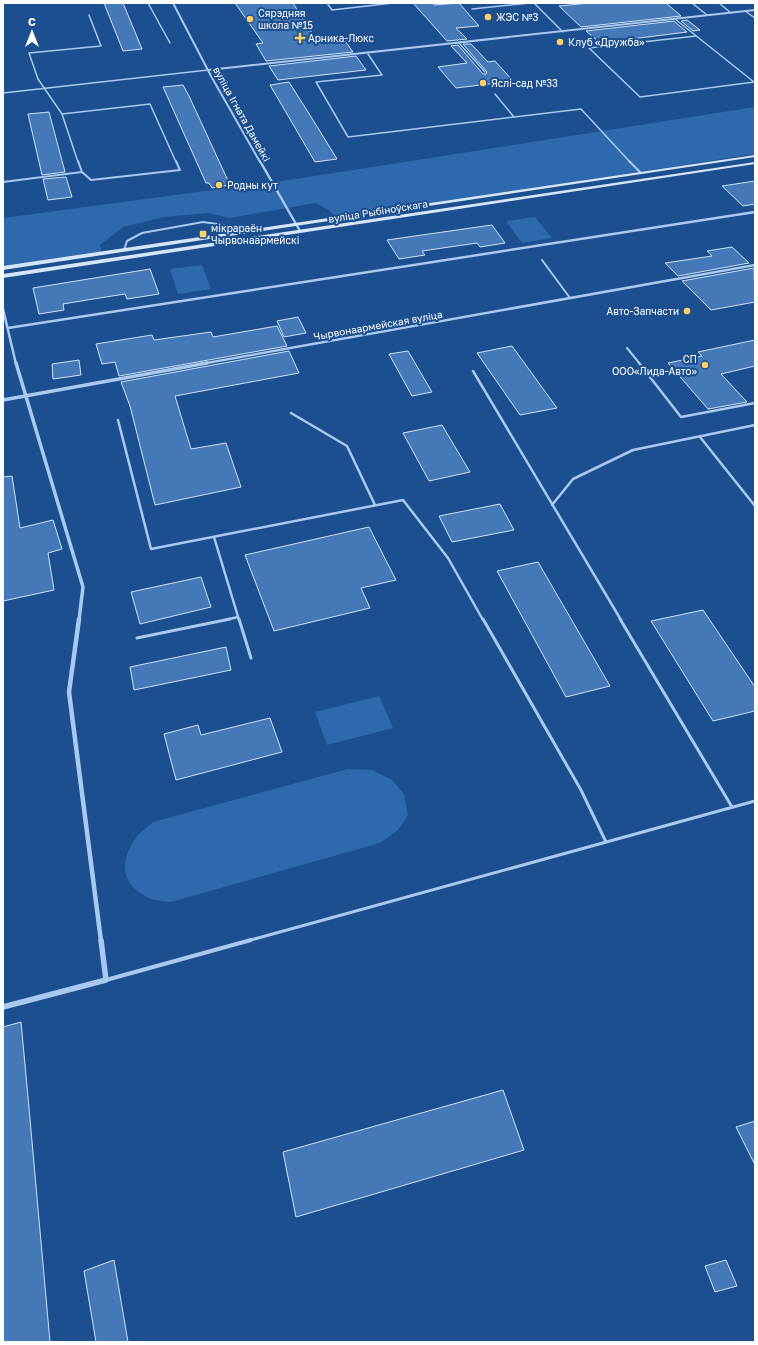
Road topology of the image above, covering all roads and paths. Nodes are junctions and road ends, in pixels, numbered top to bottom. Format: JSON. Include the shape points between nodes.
{"nodes":[{"id":1,"x":148,"y":3,"type":"edge"},
{"id":2,"x":173,"y":3,"type":"edge"},
{"id":3,"x":327,"y":3,"type":"edge"},
{"id":4,"x":393,"y":3,"type":"edge"},
{"id":5,"x":530,"y":3,"type":"edge"},
{"id":6,"x":534,"y":3,"type":"edge"},
{"id":7,"x":692,"y":3,"type":"edge"},
{"id":8,"x":719,"y":3,"type":"edge"},
{"id":9,"x":472,"y":9,"type":"dead end"},
{"id":10,"x":755,"y":10,"type":"edge"},
{"id":11,"x":745,"y":11,"type":"junction"},
{"id":12,"x":732,"y":13,"type":"junction"},
{"id":13,"x":89,"y":15,"type":"dead end"},
{"id":14,"x":707,"y":15,"type":"junction"},
{"id":15,"x":755,"y":18,"type":"edge"},
{"id":16,"x":676,"y":19,"type":"junction"},
{"id":17,"x":563,"y":32,"type":"junction"},
{"id":18,"x":696,"y":36,"type":"junction"},
{"id":19,"x":170,"y":43,"type":"dead end"},
{"id":20,"x":459,"y":43,"type":"junction"},
{"id":21,"x":368,"y":54,"type":"junction"},
{"id":22,"x":208,"y":70,"type":"junction"},
{"id":23,"x":485,"y":72,"type":"dead end"},
{"id":24,"x":43,"y":88,"type":"junction"},
{"id":25,"x":3,"y":92,"type":"edge"},
{"id":26,"x":495,"y":94,"type":"dead end"},
{"id":27,"x":62,"y":114,"type":"junction"},
{"id":28,"x":514,"y":117,"type":"junction"},
{"id":29,"x":755,"y":156,"type":"edge"},
{"id":30,"x":755,"y":163,"type":"edge"},
{"id":31,"x":82,"y":172,"type":"junction"},
{"id":32,"x":641,"y":173,"type":"junction"},
{"id":33,"x":3,"y":182,"type":"edge"},
{"id":34,"x":755,"y":212,"type":"edge"},
{"id":35,"x":296,"y":224,"type":"junction"},
{"id":36,"x":300,"y":231,"type":"junction"},
{"id":37,"x":241,"y":232,"type":"junction"},
{"id":38,"x":124,"y":250,"type":"junction"},
{"id":39,"x":542,"y":260,"type":"dead end"},
{"id":40,"x":755,"y":265,"type":"edge"},
{"id":41,"x":3,"y":268,"type":"edge"},
{"id":42,"x":3,"y":276,"type":"edge"},
{"id":43,"x":570,"y":298,"type":"junction"},
{"id":44,"x":3,"y":309,"type":"edge"},
{"id":45,"x":8,"y":328,"type":"junction"},
{"id":46,"x":627,"y":348,"type":"dead end"},
{"id":47,"x":473,"y":371,"type":"dead end"},
{"id":48,"x":27,"y":396,"type":"junction"},
{"id":49,"x":3,"y":400,"type":"edge"},
{"id":50,"x":755,"y":403,"type":"edge"},
{"id":51,"x":291,"y":413,"type":"dead end"},
{"id":52,"x":118,"y":420,"type":"dead end"},
{"id":53,"x":755,"y":426,"type":"edge"},
{"id":54,"x":700,"y":437,"type":"junction"},
{"id":55,"x":375,"y":505,"type":"junction"},
{"id":56,"x":552,"y":505,"type":"junction"},
{"id":57,"x":755,"y":506,"type":"edge"},
{"id":58,"x":214,"y":537,"type":"junction"},
{"id":59,"x":238,"y":617,"type":"junction"},
{"id":60,"x":137,"y":638,"type":"dead end"},
{"id":61,"x":251,"y":658,"type":"dead end"},
{"id":62,"x":755,"y":801,"type":"edge"},
{"id":63,"x":732,"y":807,"type":"junction"},
{"id":64,"x":606,"y":842,"type":"junction"},
{"id":65,"x":106,"y":980,"type":"junction"},
{"id":66,"x":3,"y":1007,"type":"edge"}],
"edges":[{"from":1,"to":19,"type":"lane"},
{"from":2,"to":22,"type":"street","name":"вуліца Ігната Дамейкі"},
{"from":3,"to":4,"type":"lane","via":[[332,10]]},
{"from":5,"to":9,"type":"lane"},
{"from":6,"to":17,"type":"lane"},
{"from":7,"to":14,"type":"lane"},
{"from":8,"to":12,"type":"lane"},
{"from":10,"to":11,"type":"street"},
{"from":11,"to":12,"type":"street"},
{"from":11,"to":15,"type":"lane"},
{"from":12,"to":14,"type":"street"},
{"from":13,"to":24,"type":"lane","via":[[101,46],[29,53]]},
{"from":14,"to":16,"type":"street"},
{"from":16,"to":17,"type":"street"},
{"from":16,"to":18,"type":"lane"},
{"from":17,"to":20,"type":"street"},
{"from":18,"to":18,"type":"lane","via":[[754,82],[640,97],[589,48]]},
{"from":20,"to":21,"type":"street"},
{"from":20,"to":23,"type":"lane"},
{"from":21,"to":22,"type":"street"},
{"from":21,"to":28,"type":"lane","via":[[382,75],[316,82],[348,137]]},
{"from":22,"to":24,"type":"lane"},
{"from":22,"to":35,"type":"street","name":"вуліца Ігната Дамейкі"},
{"from":24,"to":25,"type":"lane"},
{"from":24,"to":27,"type":"lane"},
{"from":26,"to":28,"type":"lane"},
{"from":27,"to":31,"type":"lane"},
{"from":27,"to":31,"type":"lane","via":[[150,104],[180,170],[91,180]]},
{"from":28,"to":32,"type":"lane","via":[[581,109]]},
{"from":29,"to":32,"type":"main road","name":"вуліца Рыбіноўскага"},
{"from":30,"to":36,"type":"main road","name":"вуліца Рыбіноўскага"},
{"from":31,"to":33,"type":"lane"},
{"from":32,"to":35,"type":"main road","name":"вуліца Рыбіноўскага"},
{"from":34,"to":45,"type":"street"},
{"from":35,"to":36,"type":"street","name":"вуліца Ігната Дамейкі"},
{"from":35,"to":37,"type":"main road","name":"вуліца Рыбіноўскага"},
{"from":36,"to":42,"type":"main road","name":"вуліца Рыбіноўскага"},
{"from":37,"to":38,"type":"main road","name":"вуліца Рыбіноўскага"},
{"from":37,"to":38,"type":"lane","via":[[237,227],[203,222],[142,233],[127,241]]},
{"from":38,"to":41,"type":"main road","name":"вуліца Рыбіноўскага"},
{"from":39,"to":43,"type":"lane"},
{"from":40,"to":43,"type":"street","name":"Чырвонаармейская вуліца"},
{"from":43,"to":48,"type":"street","name":"Чырвонаармейская вуліца"},
{"from":44,"to":45,"type":"street"},
{"from":45,"to":48,"type":"street"},
{"from":46,"to":50,"type":"lane","via":[[681,417]]},
{"from":47,"to":56,"type":"lane"},
{"from":48,"to":49,"type":"street","name":"Чырвонаармейская вуліца"},
{"from":48,"to":65,"type":"street","via":[[83,587],[69,692]]},
{"from":51,"to":55,"type":"lane","via":[[347,446]]},
{"from":52,"to":58,"type":"lane","via":[[151,549]]},
{"from":53,"to":54,"type":"lane"},
{"from":54,"to":56,"type":"lane","via":[[633,450],[573,479]]},
{"from":54,"to":57,"type":"lane"},
{"from":55,"to":58,"type":"lane"},
{"from":55,"to":64,"type":"lane","via":[[403,500],[448,558],[581,790]]},
{"from":56,"to":63,"type":"lane"},
{"from":58,"to":59,"type":"lane"},
{"from":59,"to":60,"type":"lane"},
{"from":59,"to":61,"type":"lane"},
{"from":62,"to":63,"type":"lane"},
{"from":63,"to":64,"type":"lane"},
{"from":64,"to":65,"type":"lane"},
{"from":65,"to":66,"type":"street"}]}
